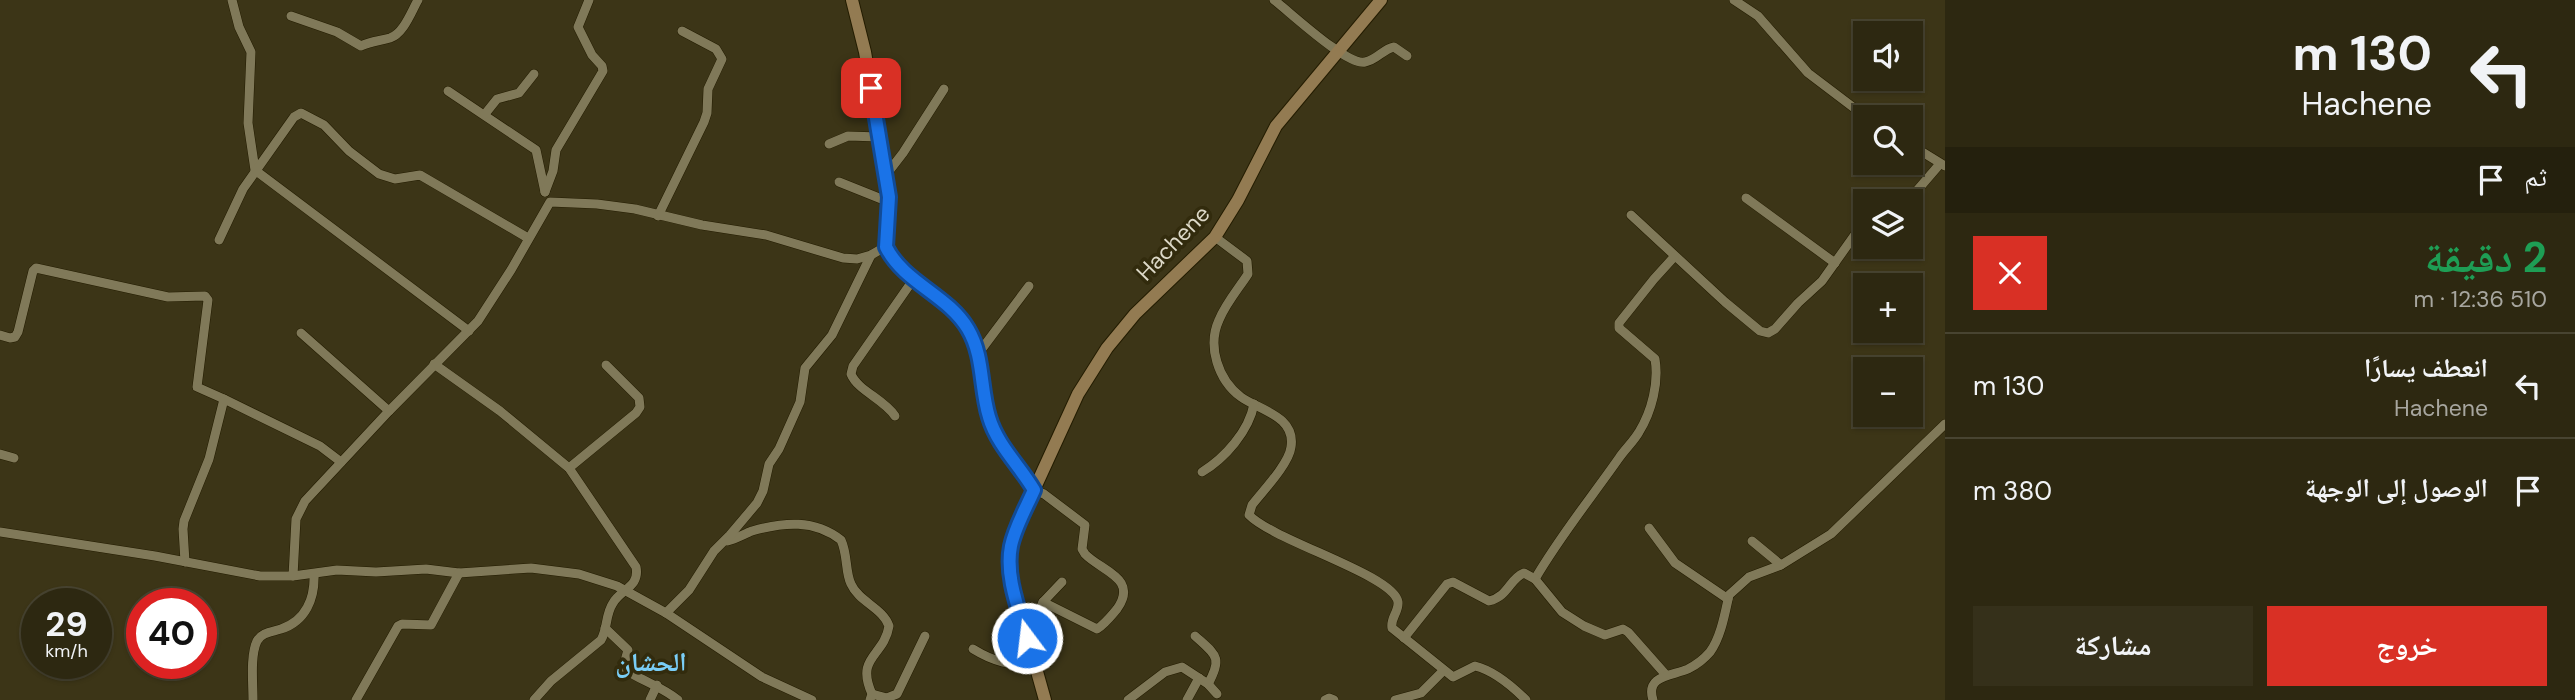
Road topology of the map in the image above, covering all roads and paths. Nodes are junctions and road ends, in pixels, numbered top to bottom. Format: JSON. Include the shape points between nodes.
{"nodes":[{"id":1,"x":232,"y":0,"type":"edge"},
{"id":2,"x":418,"y":0,"type":"edge"},
{"id":3,"x":589,"y":0,"type":"edge"},
{"id":4,"x":852,"y":0,"type":"edge"},
{"id":5,"x":1274,"y":0,"type":"edge"},
{"id":6,"x":1381,"y":0,"type":"edge"},
{"id":7,"x":1734,"y":0,"type":"edge"},
{"id":8,"x":291,"y":16,"type":"dead end"},
{"id":9,"x":682,"y":31,"type":"dead end"},
{"id":10,"x":1336,"y":51,"type":"junction"},
{"id":11,"x":1407,"y":56,"type":"dead end"},
{"id":12,"x":534,"y":74,"type":"dead end"},
{"id":13,"x":944,"y":89,"type":"dead end"},
{"id":14,"x":448,"y":90,"type":"dead end"},
{"id":15,"x":1853,"y":107,"type":"edge"},
{"id":16,"x":485,"y":114,"type":"junction"},
{"id":17,"x":879,"y":136,"type":"junction"},
{"id":18,"x":829,"y":145,"type":"dead end"},
{"id":19,"x":1923,"y":153,"type":"edge"},
{"id":20,"x":1942,"y":166,"type":"edge"},
{"id":21,"x":256,"y":170,"type":"junction"},
{"id":22,"x":886,"y":174,"type":"junction"},
{"id":23,"x":839,"y":182,"type":"dead end"},
{"id":24,"x":1920,"y":189,"type":"edge"},
{"id":25,"x":545,"y":191,"type":"junction"},
{"id":26,"x":1746,"y":198,"type":"dead end"},
{"id":27,"x":550,"y":202,"type":"junction"},
{"id":28,"x":889,"y":202,"type":"junction"},
{"id":29,"x":1632,"y":215,"type":"dead end"},
{"id":30,"x":658,"y":216,"type":"junction"},
{"id":31,"x":1215,"y":237,"type":"junction"},
{"id":32,"x":1853,"y":237,"type":"edge"},
{"id":33,"x":528,"y":238,"type":"junction"},
{"id":34,"x":219,"y":240,"type":"dead end"},
{"id":35,"x":886,"y":247,"type":"junction"},
{"id":36,"x":871,"y":255,"type":"junction"},
{"id":37,"x":1674,"y":257,"type":"junction"},
{"id":38,"x":1835,"y":262,"type":"junction"},
{"id":39,"x":913,"y":280,"type":"junction"},
{"id":40,"x":1029,"y":286,"type":"dead end"},
{"id":41,"x":469,"y":331,"type":"junction"},
{"id":42,"x":301,"y":333,"type":"dead end"},
{"id":43,"x":0,"y":335,"type":"edge"},
{"id":44,"x":978,"y":354,"type":"junction"},
{"id":45,"x":434,"y":364,"type":"junction"},
{"id":46,"x":606,"y":365,"type":"dead end"},
{"id":47,"x":224,"y":399,"type":"junction"},
{"id":48,"x":1254,"y":404,"type":"junction"},
{"id":49,"x":389,"y":411,"type":"junction"},
{"id":50,"x":895,"y":415,"type":"dead end"},
{"id":51,"x":1945,"y":424,"type":"edge"},
{"id":52,"x":0,"y":454,"type":"edge"},
{"id":53,"x":14,"y":458,"type":"dead end"},
{"id":54,"x":341,"y":461,"type":"junction"},
{"id":55,"x":569,"y":468,"type":"junction"},
{"id":56,"x":1202,"y":472,"type":"dead end"},
{"id":57,"x":1034,"y":490,"type":"junction"},
{"id":58,"x":1648,"y":528,"type":"dead end"},
{"id":59,"x":0,"y":532,"type":"edge"},
{"id":60,"x":1752,"y":541,"type":"dead end"},
{"id":61,"x":722,"y":542,"type":"junction"},
{"id":62,"x":185,"y":562,"type":"junction"},
{"id":63,"x":1781,"y":565,"type":"junction"},
{"id":64,"x":459,"y":573,"type":"junction"},
{"id":65,"x":314,"y":574,"type":"junction"},
{"id":66,"x":293,"y":576,"type":"junction"},
{"id":67,"x":1535,"y":579,"type":"junction"},
{"id":68,"x":1062,"y":582,"type":"dead end"},
{"id":69,"x":626,"y":592,"type":"junction"},
{"id":70,"x":1728,"y":599,"type":"junction"},
{"id":71,"x":1043,"y":602,"type":"junction"},
{"id":72,"x":666,"y":613,"type":"junction"},
{"id":73,"x":606,"y":628,"type":"junction"},
{"id":74,"x":926,"y":636,"type":"dead end"},
{"id":75,"x":1195,"y":636,"type":"dead end"},
{"id":76,"x":1027,"y":638,"type":"junction"},
{"id":77,"x":1405,"y":638,"type":"junction"},
{"id":78,"x":973,"y":649,"type":"dead end"},
{"id":79,"x":1035,"y":663,"type":"junction"},
{"id":80,"x":1443,"y":671,"type":"junction"},
{"id":81,"x":1666,"y":675,"type":"junction"},
{"id":82,"x":1199,"y":677,"type":"junction"},
{"id":83,"x":1208,"y":684,"type":"junction"},
{"id":84,"x":657,"y":685,"type":"junction"},
{"id":85,"x":1217,"y":694,"type":"dead end"},
{"id":86,"x":871,"y":697,"type":"edge"},
{"id":87,"x":253,"y":700,"type":"edge"},
{"id":88,"x":356,"y":700,"type":"edge"},
{"id":89,"x":534,"y":700,"type":"edge"},
{"id":90,"x":650,"y":700,"type":"edge"},
{"id":91,"x":678,"y":700,"type":"edge"},
{"id":92,"x":811,"y":700,"type":"edge"},
{"id":93,"x":1045,"y":700,"type":"edge"},
{"id":94,"x":1128,"y":700,"type":"edge"},
{"id":95,"x":1187,"y":700,"type":"edge"},
{"id":96,"x":1325,"y":700,"type":"edge"},
{"id":97,"x":1334,"y":700,"type":"edge"},
{"id":98,"x":1395,"y":700,"type":"edge"},
{"id":99,"x":1526,"y":700,"type":"edge"},
{"id":100,"x":1653,"y":700,"type":"edge"}],
"edges":[{"from":1,"to":21,"type":"street","via":[[251,52],[248,123]]},
{"from":2,"to":8,"type":"street","via":[[395,36],[361,46]]},
{"from":3,"to":25,"type":"street","via":[[578,27],[603,69],[554,155]]},
{"from":4,"to":17,"type":"street"},
{"from":5,"to":10,"type":"street"},
{"from":6,"to":10,"type":"street","name":"Hachene"},
{"from":7,"to":15,"type":"street","via":[[1758,16],[1808,73]]},
{"from":9,"to":30,"type":"street","via":[[716,49],[722,59],[708,89],[704,122]]},
{"from":10,"to":11,"type":"street","via":[[1365,63],[1388,48]]},
{"from":10,"to":31,"type":"street","name":"Hachene","via":[[1276,126]]},
{"from":12,"to":16,"type":"street","via":[[519,93],[497,99]]},
{"from":13,"to":22,"type":"street"},
{"from":14,"to":16,"type":"street"},
{"from":16,"to":25,"type":"street","via":[[536,150]]},
{"from":17,"to":18,"type":"street","via":[[848,136]]},
{"from":17,"to":22,"type":"street"},
{"from":19,"to":20,"type":"street"},
{"from":20,"to":24,"type":"street"},
{"from":21,"to":33,"type":"street","via":[[301,113],[324,125],[379,174],[390,179],[420,175]]},
{"from":21,"to":34,"type":"street"},
{"from":21,"to":41,"type":"street"},
{"from":22,"to":28,"type":"street"},
{"from":23,"to":28,"type":"street"},
{"from":25,"to":27,"type":"street"},
{"from":26,"to":38,"type":"street"},
{"from":27,"to":30,"type":"street","via":[[617,206]]},
{"from":27,"to":33,"type":"street"},
{"from":28,"to":35,"type":"street"},
{"from":29,"to":37,"type":"street"},
{"from":30,"to":36,"type":"street","via":[[766,235],[843,258]]},
{"from":31,"to":48,"type":"street","via":[[1249,267],[1219,320],[1214,350],[1223,377]]},
{"from":31,"to":57,"type":"street","name":"Hachene","via":[[1142,306],[1107,348],[1078,394]]},
{"from":32,"to":38,"type":"street"},
{"from":33,"to":41,"type":"street","via":[[499,291]]},
{"from":35,"to":36,"type":"street"},
{"from":35,"to":39,"type":"street"},
{"from":36,"to":61,"type":"street","via":[[832,335],[805,368],[800,402],[769,464],[761,496]]},
{"from":37,"to":38,"type":"street","via":[[1768,333],[1822,281]]},
{"from":37,"to":67,"type":"street","via":[[1619,323],[1627,337],[1655,359],[1651,405],[1643,424]]},
{"from":39,"to":44,"type":"street","via":[[957,314]]},
{"from":39,"to":50,"type":"street","via":[[851,374]]},
{"from":40,"to":44,"type":"street"},
{"from":41,"to":45,"type":"street"},
{"from":42,"to":49,"type":"street"},
{"from":43,"to":47,"type":"street","via":[[15,337],[36,268],[168,297],[201,294],[208,300],[197,387]]},
{"from":44,"to":57,"type":"street","via":[[993,428]]},
{"from":45,"to":49,"type":"street"},
{"from":45,"to":55,"type":"street"},
{"from":46,"to":55,"type":"street","via":[[639,398],[640,407]]},
{"from":47,"to":54,"type":"street"},
{"from":47,"to":62,"type":"street","via":[[209,459],[184,521]]},
{"from":48,"to":56,"type":"street","via":[[1243,431],[1217,463]]},
{"from":48,"to":77,"type":"street","via":[[1280,419],[1292,444],[1249,514],[1301,546],[1366,573],[1385,586],[1398,603],[1391,626]]},
{"from":49,"to":54,"type":"street"},
{"from":51,"to":63,"type":"street","via":[[1831,534]]},
{"from":52,"to":53,"type":"street"},
{"from":54,"to":66,"type":"street","via":[[312,491],[296,519]]},
{"from":55,"to":69,"type":"street","via":[[636,567],[637,578]]},
{"from":57,"to":71,"type":"street","via":[[1085,525],[1082,549],[1112,572],[1124,590],[1118,608],[1097,629]]},
{"from":57,"to":76,"type":"street","name":"Hachene","via":[[1014,535],[1010,560]]},
{"from":58,"to":70,"type":"street","via":[[1683,570]]},
{"from":59,"to":62,"type":"street"},
{"from":60,"to":63,"type":"street"},
{"from":61,"to":72,"type":"street","via":[[689,590]]},
{"from":61,"to":86,"type":"street","via":[[794,522],[841,540],[850,584],[889,626],[866,669]]},
{"from":62,"to":66,"type":"street","via":[[232,572]]},
{"from":63,"to":70,"type":"street","via":[[1749,577]]},
{"from":64,"to":65,"type":"street","via":[[417,569]]},
{"from":64,"to":69,"type":"street","via":[[554,569],[597,579]]},
{"from":64,"to":88,"type":"street","via":[[431,625],[398,626]]},
{"from":65,"to":66,"type":"street"},
{"from":65,"to":87,"type":"street","via":[[314,595],[302,615],[290,626],[261,635],[257,642]]},
{"from":67,"to":77,"type":"street","via":[[1520,574],[1504,594],[1489,601],[1450,583]]},
{"from":67,"to":81,"type":"street","via":[[1554,604],[1584,626],[1605,635],[1623,629],[1628,632]]},
{"from":68,"to":71,"type":"street"},
{"from":69,"to":72,"type":"street"},
{"from":69,"to":73,"type":"street","via":[[611,606]]},
{"from":70,"to":81,"type":"street","via":[[1710,652],[1692,667]]},
{"from":71,"to":76,"type":"street"},
{"from":72,"to":92,"type":"street","via":[[762,677]]},
{"from":73,"to":84,"type":"street","via":[[628,650],[623,668],[649,685]]},
{"from":73,"to":89,"type":"street","via":[[601,640]]},
{"from":74,"to":86,"type":"street","via":[[897,694]]},
{"from":75,"to":83,"type":"street","via":[[1218,660]]},
{"from":76,"to":79,"type":"street","name":"Hachene"},
{"from":77,"to":80,"type":"street"},
{"from":78,"to":79,"type":"street","via":[[999,663]]},
{"from":79,"to":93,"type":"street","name":"Hachene"},
{"from":80,"to":98,"type":"street","via":[[1421,693]]},
{"from":80,"to":99,"type":"street","via":[[1453,677],[1480,667]]},
{"from":81,"to":100,"type":"street","via":[[1651,688]]},
{"from":82,"to":83,"type":"street"},
{"from":82,"to":94,"type":"street","via":[[1176,668]]},
{"from":82,"to":95,"type":"street"},
{"from":83,"to":85,"type":"street"},
{"from":84,"to":90,"type":"street"},
{"from":84,"to":91,"type":"street"},
{"from":96,"to":97,"type":"street"}]}
